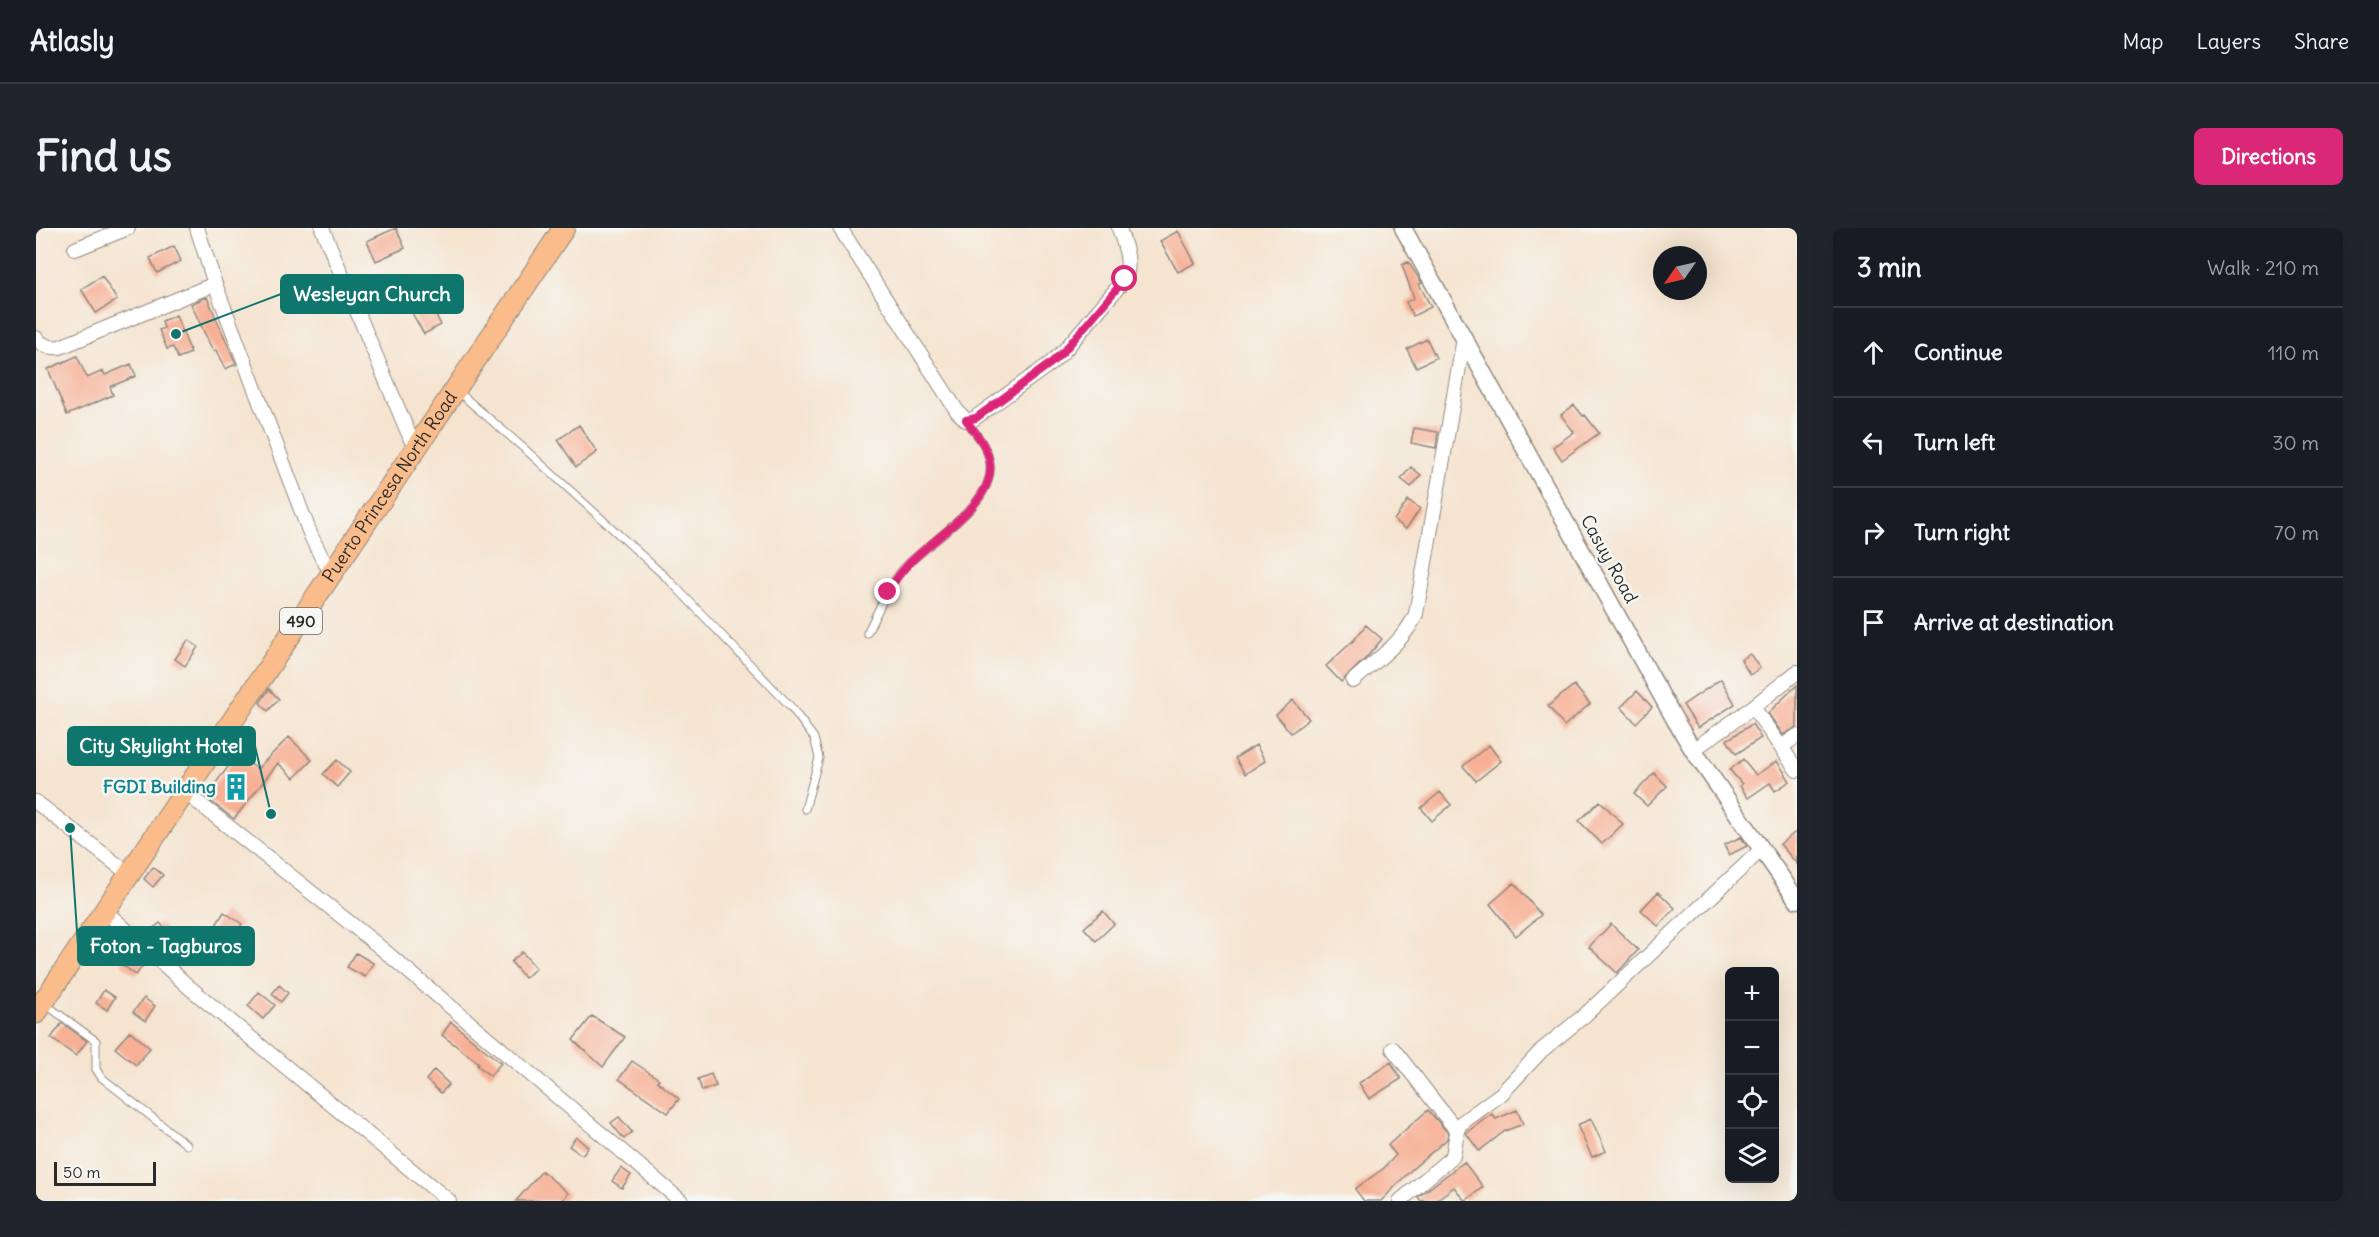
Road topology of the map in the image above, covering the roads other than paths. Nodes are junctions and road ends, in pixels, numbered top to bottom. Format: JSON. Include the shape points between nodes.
{"nodes":[{"id":1,"x":128,"y":228,"type":"edge"},
{"id":2,"x":197,"y":228,"type":"edge"},
{"id":3,"x":322,"y":228,"type":"edge"},
{"id":4,"x":564,"y":228,"type":"edge"},
{"id":5,"x":840,"y":228,"type":"edge"},
{"id":6,"x":1119,"y":228,"type":"edge"},
{"id":7,"x":1403,"y":228,"type":"edge"},
{"id":8,"x":75,"y":249,"type":"dead end"},
{"id":9,"x":215,"y":284,"type":"junction"},
{"id":10,"x":36,"y":338,"type":"edge"},
{"id":11,"x":1464,"y":338,"type":"junction"},
{"id":12,"x":455,"y":390,"type":"junction"},
{"id":13,"x":966,"y":420,"type":"junction"},
{"id":14,"x":415,"y":449,"type":"junction"},
{"id":15,"x":333,"y":573,"type":"junction"},
{"id":16,"x":867,"y":633,"type":"dead end"},
{"id":17,"x":1797,"y":672,"type":"edge"},
{"id":18,"x":1353,"y":681,"type":"dead end"},
{"id":19,"x":1753,"y":707,"type":"junction"},
{"id":20,"x":1797,"y":736,"type":"edge"},
{"id":21,"x":1781,"y":747,"type":"junction"},
{"id":22,"x":1693,"y":750,"type":"junction"},
{"id":23,"x":1797,"y":770,"type":"edge"},
{"id":24,"x":185,"y":792,"type":"junction"},
{"id":25,"x":36,"y":801,"type":"edge"},
{"id":26,"x":805,"y":809,"type":"dead end"},
{"id":27,"x":1762,"y":849,"type":"junction"},
{"id":28,"x":129,"y":874,"type":"junction"},
{"id":29,"x":1797,"y":900,"type":"edge"},
{"id":30,"x":105,"y":911,"type":"junction"},
{"id":31,"x":40,"y":1008,"type":"edge"},
{"id":32,"x":1393,"y":1049,"type":"dead end"},
{"id":33,"x":1457,"y":1131,"type":"junction"},
{"id":34,"x":187,"y":1145,"type":"dead end"},
{"id":35,"x":449,"y":1201,"type":"edge"},
{"id":36,"x":681,"y":1201,"type":"edge"},
{"id":37,"x":1400,"y":1201,"type":"edge"}],
"edges":[{"from":1,"to":8,"type":"street"},
{"from":2,"to":9,"type":"street"},
{"from":3,"to":14,"type":"street"},
{"from":4,"to":12,"type":"main road","name":"Puerto Princesa North Road","number":"490"},
{"from":5,"to":13,"type":"street"},
{"from":6,"to":13,"type":"street","via":[[1128,259],[1125,279],[1051,363],[976,418]]},
{"from":7,"to":11,"type":"street","name":"Casuy Road"},
{"from":9,"to":10,"type":"street","via":[[60,347],[51,348]]},
{"from":9,"to":15,"type":"street","via":[[311,536]]},
{"from":11,"to":18,"type":"street","via":[[1416,614],[1403,636]]},
{"from":11,"to":22,"type":"street","name":"Casuy Road"},
{"from":12,"to":14,"type":"main road","name":"Puerto Princesa North Road","number":"490"},
{"from":12,"to":26,"type":"lane","via":[[670,582],[791,708],[814,738],[819,758]]},
{"from":13,"to":16,"type":"lane","via":[[986,448],[989,480],[981,496],[904,568]]},
{"from":14,"to":15,"type":"main road","name":"Puerto Princesa North Road","number":"490"},
{"from":15,"to":24,"type":"main road","name":"Puerto Princesa North Road","number":"490"},
{"from":17,"to":19,"type":"street"},
{"from":19,"to":21,"type":"street"},
{"from":19,"to":22,"type":"street"},
{"from":20,"to":21,"type":"street"},
{"from":21,"to":23,"type":"street"},
{"from":22,"to":27,"type":"street","name":"Casuy Road"},
{"from":24,"to":28,"type":"main road","name":"Puerto Princesa North Road","number":"490"},
{"from":24,"to":36,"type":"street","via":[[375,943]]},
{"from":25,"to":28,"type":"street"},
{"from":27,"to":29,"type":"street","name":"Casuy Road"},
{"from":27,"to":33,"type":"street","via":[[1593,1008],[1542,1050],[1501,1094],[1467,1117]]},
{"from":28,"to":30,"type":"main road","name":"Puerto Princesa North Road","number":"490"},
{"from":30,"to":31,"type":"main road","name":"Puerto Princesa North Road","number":"490"},
{"from":30,"to":35,"type":"street","via":[[190,988]]},
{"from":31,"to":34,"type":"lane","via":[[96,1041],[96,1069],[101,1077]]},
{"from":32,"to":33,"type":"street"},
{"from":33,"to":37,"type":"street","via":[[1453,1156]]}]}
